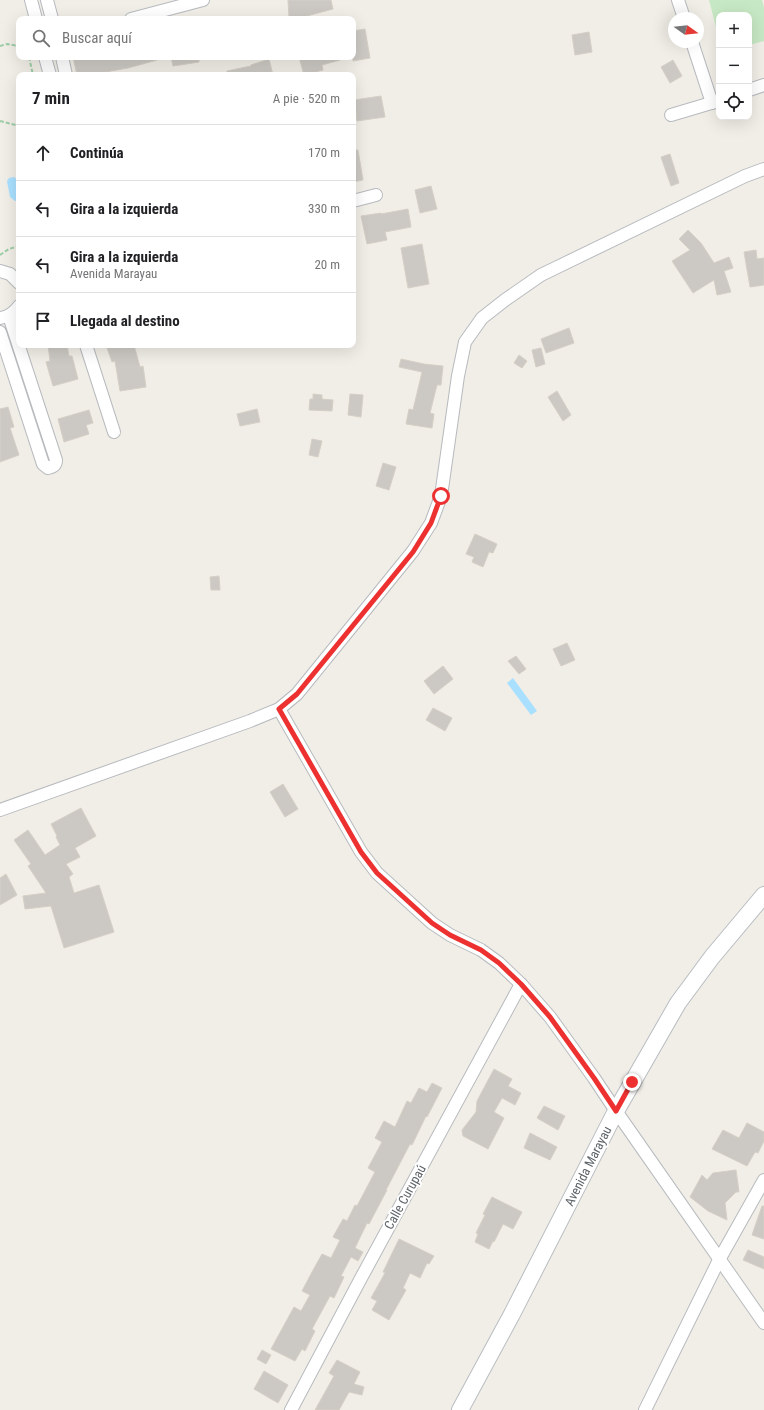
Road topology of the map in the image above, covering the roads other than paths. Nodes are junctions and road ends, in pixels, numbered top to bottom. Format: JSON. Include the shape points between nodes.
{"nodes":[{"id":1,"x":31,"y":0,"type":"edge"},
{"id":2,"x":47,"y":0,"type":"edge"},
{"id":3,"x":203,"y":0,"type":"edge"},
{"id":4,"x":678,"y":0,"type":"edge"},
{"id":5,"x":682,"y":12,"type":"edge"},
{"id":6,"x":35,"y":16,"type":"edge"},
{"id":7,"x":51,"y":16,"type":"edge"},
{"id":8,"x":142,"y":16,"type":"edge"},
{"id":9,"x":694,"y":48,"type":"edge"},
{"id":10,"x":47,"y":60,"type":"edge"},
{"id":11,"x":63,"y":60,"type":"edge"},
{"id":12,"x":49,"y":72,"type":"edge"},
{"id":13,"x":65,"y":72,"type":"edge"},
{"id":14,"x":764,"y":85,"type":"edge"},
{"id":15,"x":752,"y":89,"type":"edge"},
{"id":16,"x":715,"y":102,"type":"edge"},
{"id":17,"x":671,"y":115,"type":"dead end"},
{"id":18,"x":764,"y":169,"type":"edge"},
{"id":19,"x":376,"y":195,"type":"dead end"},
{"id":20,"x":356,"y":200,"type":"edge"},
{"id":21,"x":0,"y":271,"type":"edge"},
{"id":22,"x":16,"y":279,"type":"edge"},
{"id":23,"x":16,"y":310,"type":"edge"},
{"id":24,"x":4,"y":317,"type":"edge"},
{"id":25,"x":0,"y":332,"type":"edge"},
{"id":26,"x":87,"y":348,"type":"edge"},
{"id":27,"x":114,"y":432,"type":"dead end"},
{"id":28,"x":279,"y":709,"type":"junction"},
{"id":29,"x":0,"y":810,"type":"edge"},
{"id":30,"x":764,"y":895,"type":"edge"},
{"id":31,"x":521,"y":984,"type":"junction"},
{"id":32,"x":616,"y":1111,"type":"junction"},
{"id":33,"x":764,"y":1180,"type":"edge"},
{"id":34,"x":719,"y":1260,"type":"junction"},
{"id":35,"x":764,"y":1323,"type":"edge"},
{"id":36,"x":291,"y":1410,"type":"edge"},
{"id":37,"x":460,"y":1410,"type":"edge"},
{"id":38,"x":645,"y":1410,"type":"edge"}],
"edges":[{"from":1,"to":6,"type":"street"},
{"from":2,"to":7,"type":"street"},
{"from":3,"to":8,"type":"street"},
{"from":4,"to":5,"type":"street"},
{"from":9,"to":16,"type":"street"},
{"from":10,"to":12,"type":"street"},
{"from":11,"to":13,"type":"street"},
{"from":14,"to":15,"type":"street"},
{"from":16,"to":17,"type":"street"},
{"from":18,"to":28,"type":"street","via":[[541,275],[482,318],[465,342],[441,496],[431,523],[413,552],[297,694]]},
{"from":19,"to":20,"type":"street"},
{"from":21,"to":22,"type":"street"},
{"from":23,"to":24,"type":"street"},
{"from":24,"to":25,"type":"street","via":[[56,460],[52,467],[48,468],[43,464]]},
{"from":26,"to":27,"type":"street"},
{"from":28,"to":29,"type":"street"},
{"from":28,"to":31,"type":"street","via":[[361,852],[377,873],[432,923],[481,950]]},
{"from":30,"to":32,"type":"street","name":"Avenida Marayau","via":[[712,957],[678,1003]]},
{"from":31,"to":32,"type":"street","via":[[550,1017]]},
{"from":31,"to":36,"type":"street","name":"Calle Curupaú"},
{"from":32,"to":34,"type":"street"},
{"from":32,"to":37,"type":"street","name":"Avenida Marayau"},
{"from":33,"to":34,"type":"street"},
{"from":34,"to":35,"type":"street"},
{"from":34,"to":38,"type":"street"}]}
